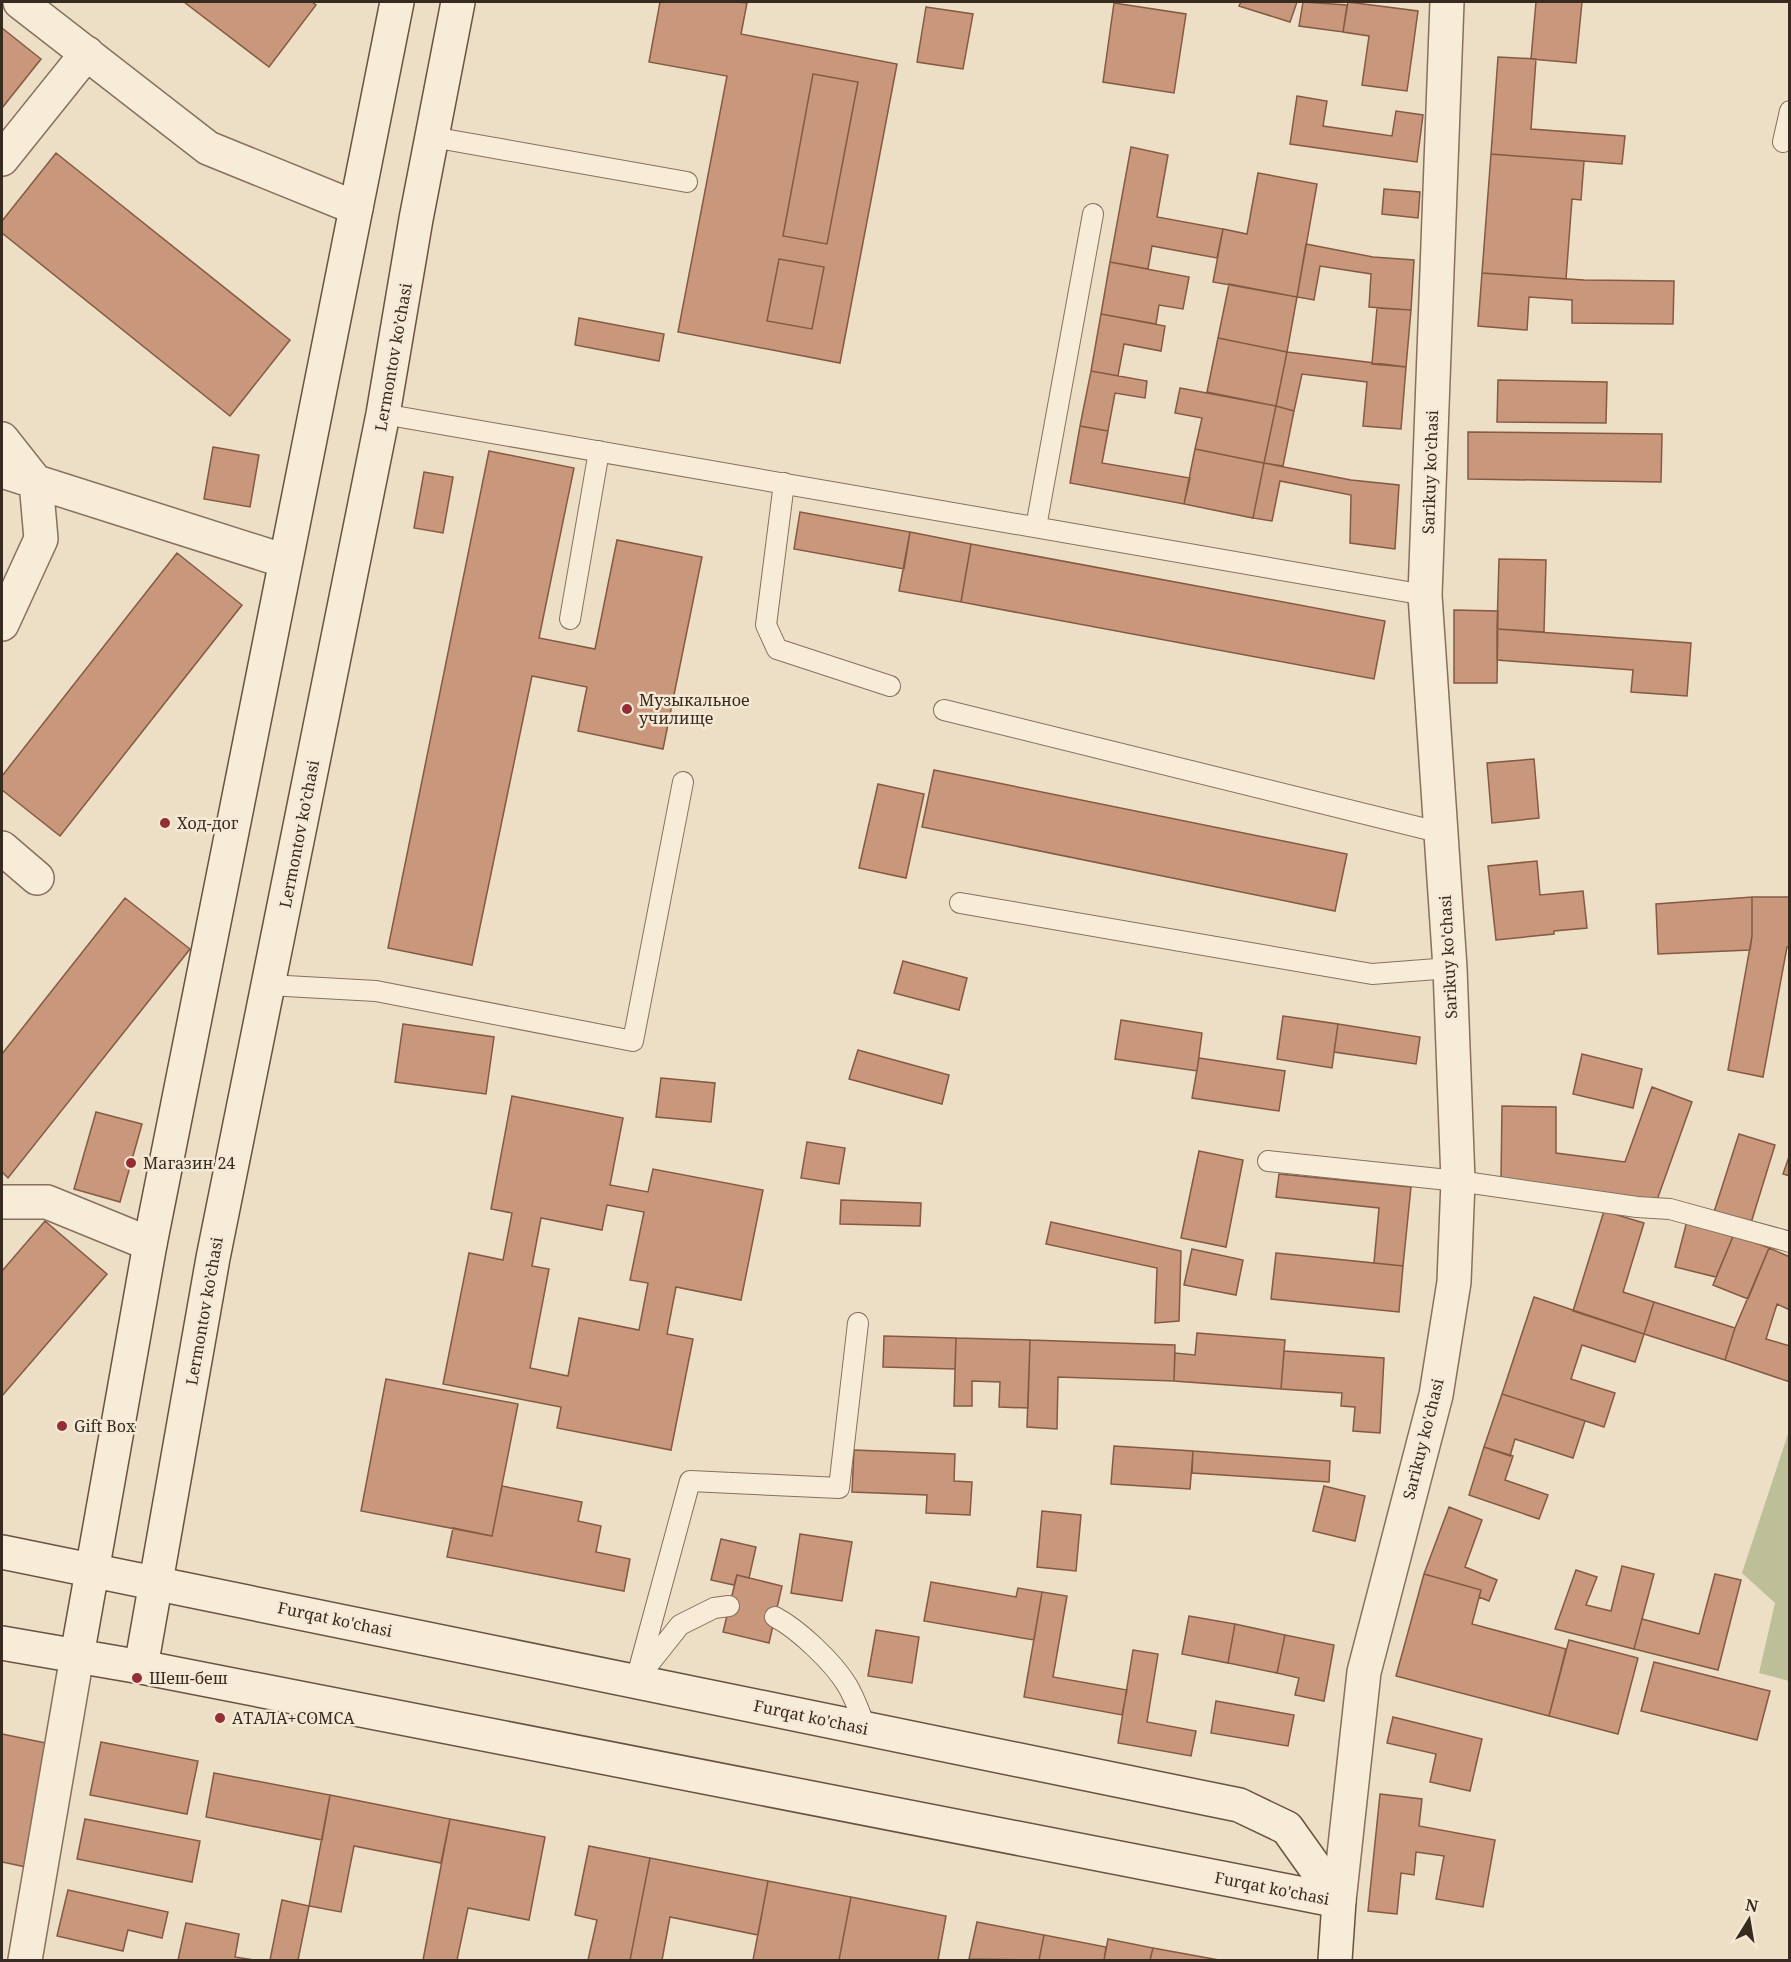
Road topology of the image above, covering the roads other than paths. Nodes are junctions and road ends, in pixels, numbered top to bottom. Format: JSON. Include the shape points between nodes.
{"nodes":[{"id":1,"x":20,"y":2,"type":"edge"},
{"id":2,"x":397,"y":2,"type":"edge"},
{"id":3,"x":458,"y":2,"type":"edge"},
{"id":4,"x":1447,"y":2,"type":"edge"},
{"id":5,"x":87,"y":53,"type":"junction"},
{"id":6,"x":1790,"y":111,"type":"edge"},
{"id":7,"x":432,"y":137,"type":"junction"},
{"id":8,"x":1783,"y":142,"type":"dead end"},
{"id":9,"x":2,"y":159,"type":"edge"},
{"id":10,"x":687,"y":182,"type":"dead end"},
{"id":11,"x":356,"y":208,"type":"junction"},
{"id":12,"x":1093,"y":214,"type":"dead end"},
{"id":13,"x":383,"y":414,"type":"junction"},
{"id":14,"x":2,"y":439,"type":"edge"},
{"id":15,"x":599,"y":451,"type":"junction"},
{"id":16,"x":2,"y":471,"type":"edge"},
{"id":17,"x":36,"y":482,"type":"junction"},
{"id":18,"x":784,"y":483,"type":"junction"},
{"id":19,"x":1036,"y":527,"type":"junction"},
{"id":20,"x":285,"y":561,"type":"junction"},
{"id":21,"x":1425,"y":595,"type":"junction"},
{"id":22,"x":570,"y":619,"type":"dead end"},
{"id":23,"x":2,"y":623,"type":"edge"},
{"id":24,"x":890,"y":686,"type":"dead end"},
{"id":25,"x":944,"y":710,"type":"dead end"},
{"id":26,"x":683,"y":782,"type":"dead end"},
{"id":27,"x":1442,"y":833,"type":"junction"},
{"id":28,"x":2,"y":848,"type":"edge"},
{"id":29,"x":38,"y":878,"type":"dead end"},
{"id":30,"x":960,"y":903,"type":"dead end"},
{"id":31,"x":1450,"y":968,"type":"junction"},
{"id":32,"x":268,"y":985,"type":"junction"},
{"id":33,"x":1268,"y":1161,"type":"dead end"},
{"id":34,"x":1458,"y":1181,"type":"junction"},
{"id":35,"x":2,"y":1202,"type":"edge"},
{"id":36,"x":1790,"y":1242,"type":"edge"},
{"id":37,"x":150,"y":1244,"type":"junction"},
{"id":38,"x":858,"y":1323,"type":"dead end"},
{"id":39,"x":2,"y":1552,"type":"edge"},
{"id":40,"x":93,"y":1570,"type":"junction"},
{"id":41,"x":156,"y":1582,"type":"junction"},
{"id":42,"x":729,"y":1606,"type":"dead end"},
{"id":43,"x":775,"y":1617,"type":"dead end"},
{"id":44,"x":2,"y":1643,"type":"edge"},
{"id":45,"x":77,"y":1656,"type":"junction"},
{"id":46,"x":141,"y":1667,"type":"junction"},
{"id":47,"x":636,"y":1680,"type":"junction"},
{"id":48,"x":866,"y":1728,"type":"junction"},
{"id":49,"x":1339,"y":1901,"type":"junction"},
{"id":50,"x":25,"y":1960,"type":"edge"},
{"id":51,"x":1335,"y":1960,"type":"edge"}],
"edges":[{"from":1,"to":5,"type":"main road"},
{"from":2,"to":11,"type":"main road"},
{"from":3,"to":7,"type":"main road","name":"Lermontov ko’chasi"},
{"from":4,"to":21,"type":"main road","name":"Sarikuy ko'chasi"},
{"from":5,"to":9,"type":"main road"},
{"from":5,"to":11,"type":"main road","via":[[208,148]]},
{"from":6,"to":8,"type":"lane"},
{"from":7,"to":10,"type":"lane"},
{"from":7,"to":13,"type":"main road","name":"Lermontov ko’chasi"},
{"from":11,"to":20,"type":"main road"},
{"from":12,"to":19,"type":"lane"},
{"from":13,"to":15,"type":"lane"},
{"from":13,"to":32,"type":"main road","name":"Lermontov ko’chasi"},
{"from":14,"to":17,"type":"main road"},
{"from":15,"to":18,"type":"lane"},
{"from":15,"to":22,"type":"lane"},
{"from":16,"to":17,"type":"main road"},
{"from":17,"to":20,"type":"main road"},
{"from":17,"to":23,"type":"main road","via":[[41,540]]},
{"from":18,"to":19,"type":"lane"},
{"from":18,"to":24,"type":"lane","via":[[766,625],[777,649]]},
{"from":19,"to":21,"type":"lane"},
{"from":20,"to":37,"type":"main road"},
{"from":21,"to":27,"type":"main road","name":"Sarikuy ko'chasi"},
{"from":25,"to":27,"type":"lane"},
{"from":26,"to":32,"type":"lane","via":[[633,1041],[376,991]]},
{"from":27,"to":31,"type":"main road","name":"Sarikuy ko'chasi"},
{"from":28,"to":29,"type":"main road"},
{"from":30,"to":31,"type":"lane","via":[[1372,974]]},
{"from":31,"to":34,"type":"main road","name":"Sarikuy ko'chasi"},
{"from":32,"to":41,"type":"main road","name":"Lermontov ko’chasi","via":[[213,1258]]},
{"from":33,"to":34,"type":"lane"},
{"from":34,"to":36,"type":"lane","via":[[1670,1209]]},
{"from":34,"to":49,"type":"main road","name":"Sarikuy ko'chasi","via":[[1454,1282],[1436,1395],[1364,1672]]},
{"from":35,"to":37,"type":"main road","via":[[47,1202]]},
{"from":37,"to":40,"type":"main road"},
{"from":38,"to":47,"type":"lane","via":[[839,1488],[690,1481]]},
{"from":39,"to":40,"type":"main road","name":"Furqat ko'chasi"},
{"from":40,"to":41,"type":"main road","name":"Furqat ko'chasi"},
{"from":40,"to":45,"type":"main road"},
{"from":41,"to":46,"type":"main road","name":"Lermontov ko’chasi"},
{"from":41,"to":47,"type":"main road","name":"Furqat ko'chasi"},
{"from":42,"to":47,"type":"lane","via":[[714,1608],[680,1625]]},
{"from":43,"to":48,"type":"lane","via":[[790,1625],[847,1684]]},
{"from":44,"to":45,"type":"main road","name":"Furqat ko'chasi"},
{"from":45,"to":46,"type":"main road","name":"Furqat ko'chasi"},
{"from":45,"to":50,"type":"main road"},
{"from":46,"to":49,"type":"main road","name":"Furqat ko'chasi"},
{"from":47,"to":48,"type":"main road","name":"Furqat ko'chasi"},
{"from":48,"to":49,"type":"main road","name":"Furqat ko'chasi","via":[[1239,1805],[1287,1828]]},
{"from":49,"to":51,"type":"main road","name":"Sarikuy ko'chasi"}]}
